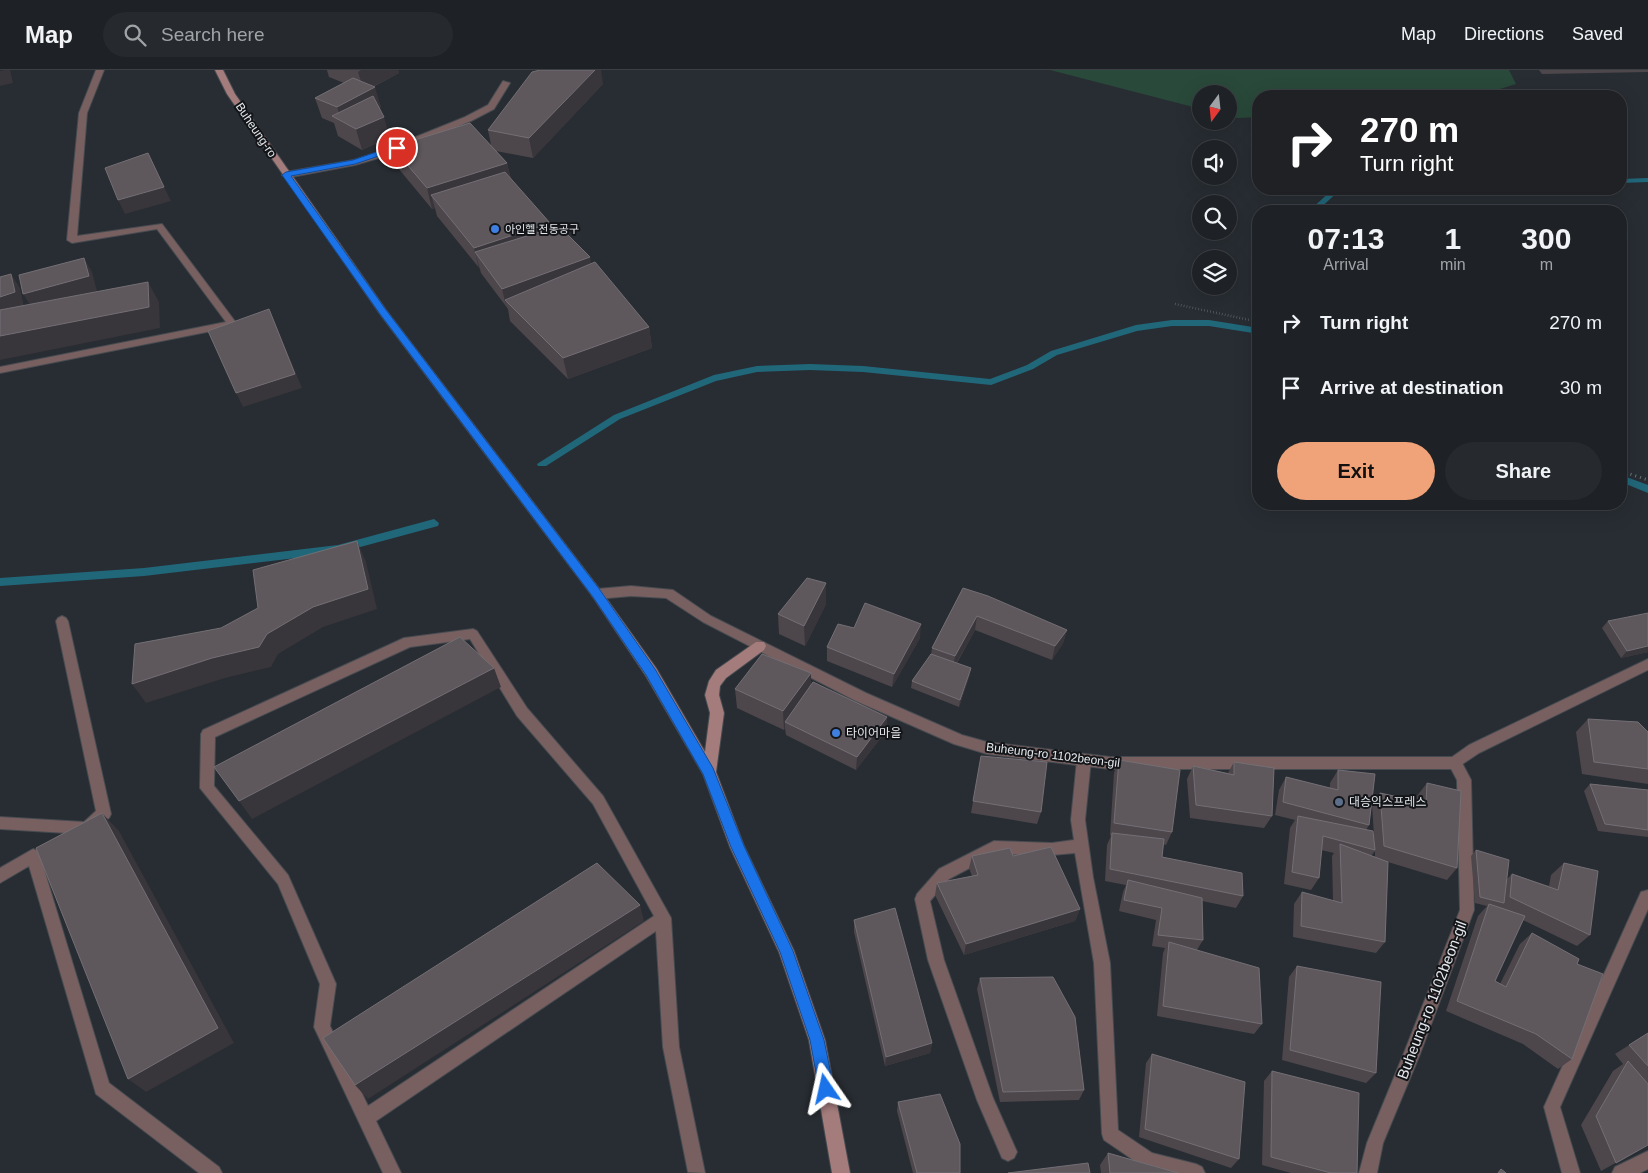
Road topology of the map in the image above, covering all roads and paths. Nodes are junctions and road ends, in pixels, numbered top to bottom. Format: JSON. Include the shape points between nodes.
{"nodes":[{"id":1,"x":100,"y":70,"type":"edge"},
{"id":2,"x":219,"y":70,"type":"edge"},
{"id":3,"x":506,"y":83,"type":"dead end"},
{"id":4,"x":286,"y":175,"type":"junction"},
{"id":5,"x":1175,"y":304,"type":"dead end"},
{"id":6,"x":1252,"y":320,"type":"edge"},
{"id":7,"x":0,"y":370,"type":"edge"},
{"id":8,"x":1627,"y":473,"type":"edge"},
{"id":9,"x":1648,"y":480,"type":"edge"},
{"id":10,"x":596,"y":594,"type":"junction"},
{"id":11,"x":62,"y":621,"type":"dead end"},
{"id":12,"x":760,"y":646,"type":"junction"},
{"id":13,"x":1648,"y":664,"type":"edge"},
{"id":14,"x":1084,"y":760,"type":"junction"},
{"id":15,"x":1456,"y":762,"type":"junction"},
{"id":16,"x":709,"y":772,"type":"junction"},
{"id":17,"x":0,"y":823,"type":"edge"},
{"id":18,"x":84,"y":828,"type":"junction"},
{"id":19,"x":59,"y":842,"type":"edge"},
{"id":20,"x":1082,"y":846,"type":"junction"},
{"id":21,"x":0,"y":876,"type":"edge"},
{"id":22,"x":1648,"y":896,"type":"edge"},
{"id":23,"x":663,"y":918,"type":"junction"},
{"id":24,"x":365,"y":1118,"type":"junction"},
{"id":25,"x":1008,"y":1152,"type":"dead end"},
{"id":26,"x":1648,"y":1160,"type":"edge"},
{"id":27,"x":212,"y":1173,"type":"edge"},
{"id":28,"x":392,"y":1173,"type":"edge"},
{"id":29,"x":694,"y":1173,"type":"edge"},
{"id":30,"x":840,"y":1173,"type":"edge"},
{"id":31,"x":1196,"y":1173,"type":"edge"},
{"id":32,"x":1368,"y":1173,"type":"edge"},
{"id":33,"x":1571,"y":1173,"type":"edge"},
{"id":34,"x":1621,"y":1173,"type":"edge"}],
"edges":[{"from":1,"to":7,"type":"street","via":[[83,113],[72,240],[159,226],[232,324]]},
{"from":2,"to":4,"type":"main road","name":"Buheung-ro","via":[[231,94]]},
{"from":3,"to":4,"type":"street","via":[[491,107],[468,119],[379,155]]},
{"from":4,"to":10,"type":"main road","name":"Buheung-ro","via":[[383,312]]},
{"from":5,"to":6,"type":"path"},
{"from":8,"to":9,"type":"path"},
{"from":10,"to":12,"type":"street","name":"Buheung-ro 1102beon-gil","via":[[631,591],[669,593],[707,619]]},
{"from":10,"to":16,"type":"main road","name":"Buheung-ro","via":[[651,672]]},
{"from":11,"to":18,"type":"street","via":[[104,814]]},
{"from":12,"to":14,"type":"street","name":"Buheung-ro 1102beon-gil","via":[[861,697],[959,740],[987,748]]},
{"from":12,"to":16,"type":"main road","via":[[721,674],[714,685],[712,695],[717,713]]},
{"from":13,"to":15,"type":"street","via":[[1474,749]]},
{"from":14,"to":15,"type":"street","name":"Buheung-ro 1102beon-gil","via":[[1120,764]]},
{"from":14,"to":20,"type":"street","via":[[1078,820]]},
{"from":15,"to":32,"type":"street","name":"Buheung-ro 1102beon-gil","via":[[1464,780],[1467,910],[1375,1143]]},
{"from":16,"to":30,"type":"main road","name":"Buheung-ro","via":[[737,847],[786,951],[817,1040]]},
{"from":17,"to":18,"type":"street"},
{"from":18,"to":19,"type":"street"},
{"from":20,"to":25,"type":"street","via":[[994,847],[944,874],[922,899],[936,960],[985,1100]]},
{"from":20,"to":31,"type":"street","via":[[1102,963],[1110,1134],[1148,1161]]},
{"from":21,"to":27,"type":"street","via":[[37,854],[102,1088]]},
{"from":22,"to":33,"type":"street","via":[[1552,1107]]},
{"from":23,"to":24,"type":"street"},
{"from":23,"to":24,"type":"street","via":[[598,800],[522,712],[473,634],[408,642],[208,734],[207,788],[283,880],[328,984],[322,1027]]},
{"from":23,"to":29,"type":"street","via":[[671,1047]]},
{"from":24,"to":28,"type":"street"},
{"from":26,"to":34,"type":"street"}]}
